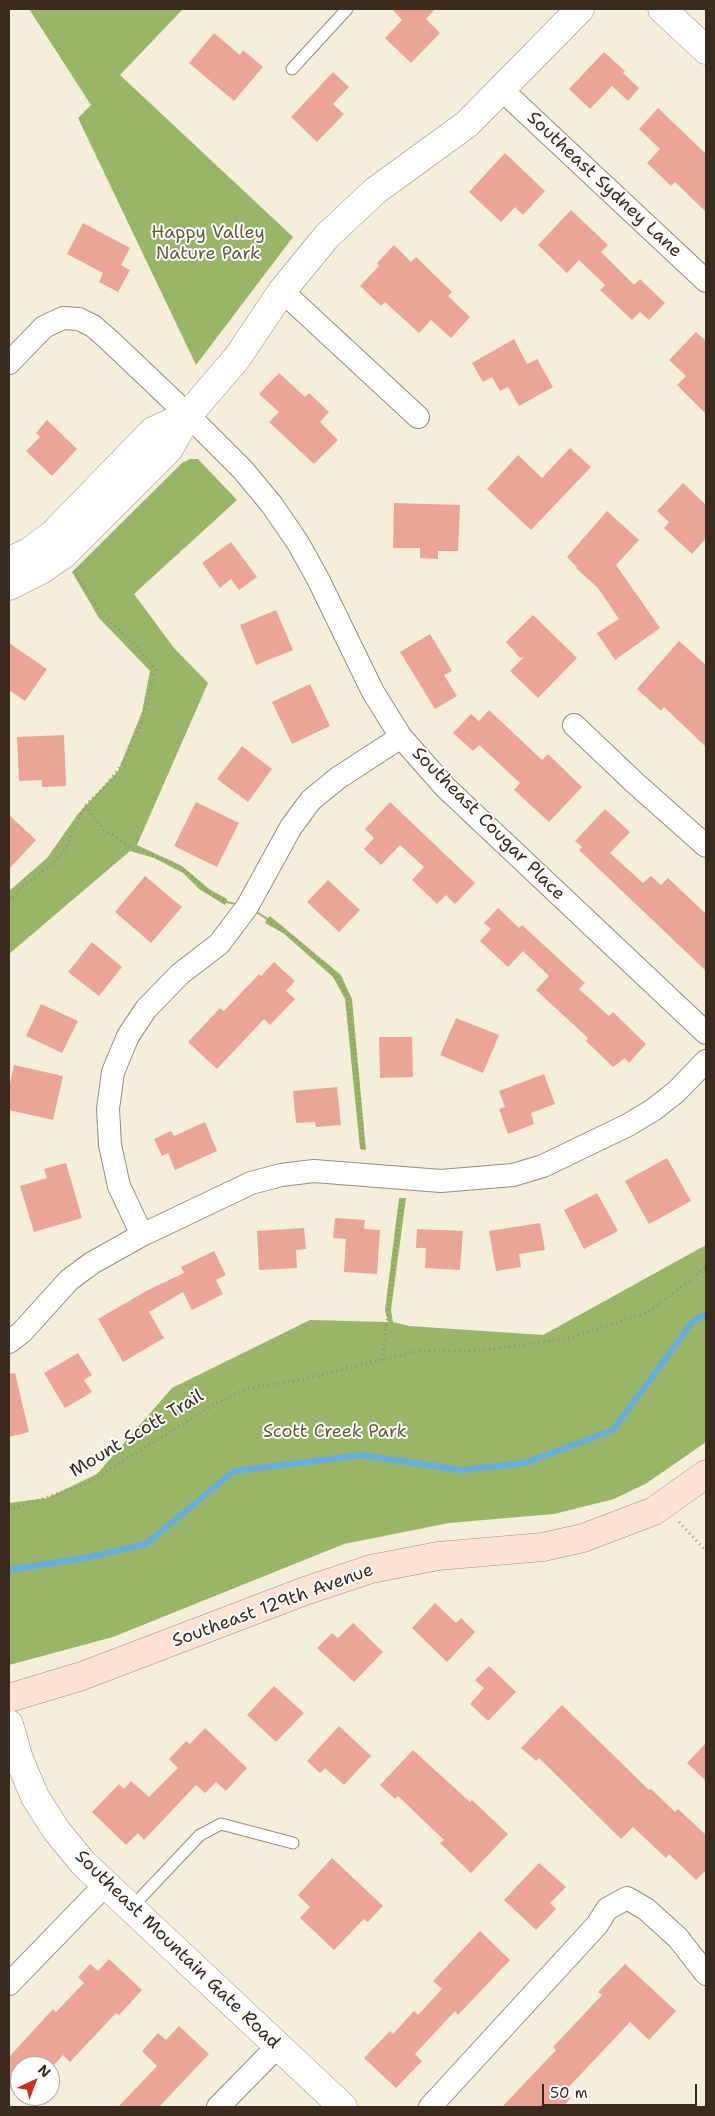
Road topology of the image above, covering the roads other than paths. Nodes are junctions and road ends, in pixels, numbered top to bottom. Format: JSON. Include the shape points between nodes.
{"nodes":[{"id":1,"x":347,"y":9,"type":"edge"},
{"id":2,"x":580,"y":9,"type":"edge"},
{"id":3,"x":662,"y":9,"type":"edge"},
{"id":4,"x":706,"y":50,"type":"edge"},
{"id":5,"x":292,"y":69,"type":"dead end"},
{"id":6,"x":502,"y":90,"type":"junction"},
{"id":7,"x":706,"y":281,"type":"edge"},
{"id":8,"x":282,"y":291,"type":"junction"},
{"id":9,"x":9,"y":363,"type":"edge"},
{"id":10,"x":188,"y":415,"type":"junction"},
{"id":11,"x":418,"y":416,"type":"dead end"},
{"id":12,"x":9,"y":561,"type":"edge"},
{"id":13,"x":9,"y":586,"type":"edge"},
{"id":14,"x":574,"y":725,"type":"dead end"},
{"id":15,"x":401,"y":737,"type":"junction"},
{"id":16,"x":706,"y":846,"type":"edge"},
{"id":17,"x":706,"y":1033,"type":"edge"},
{"id":18,"x":706,"y":1061,"type":"edge"},
{"id":19,"x":142,"y":1235,"type":"junction"},
{"id":20,"x":9,"y":1342,"type":"edge"},
{"id":21,"x":706,"y":1474,"type":"edge"},
{"id":22,"x":9,"y":1698,"type":"edge"},
{"id":23,"x":9,"y":1724,"type":"edge"},
{"id":24,"x":293,"y":1843,"type":"dead end"},
{"id":25,"x":105,"y":1885,"type":"junction"},
{"id":26,"x":130,"y":1909,"type":"junction"},
{"id":27,"x":706,"y":1974,"type":"edge"},
{"id":28,"x":9,"y":1984,"type":"edge"},
{"id":29,"x":278,"y":2046,"type":"junction"},
{"id":30,"x":218,"y":2107,"type":"edge"},
{"id":31,"x":343,"y":2107,"type":"edge"},
{"id":32,"x":430,"y":2107,"type":"edge"}],
"edges":[{"from":1,"to":5,"type":"lane"},
{"from":2,"to":6,"type":"street"},
{"from":3,"to":4,"type":"street"},
{"from":6,"to":7,"type":"street","name":"Southeast Sydney Lane"},
{"from":6,"to":8,"type":"street","via":[[467,124],[351,212],[314,250]]},
{"from":8,"to":10,"type":"street","via":[[238,358]]},
{"from":8,"to":11,"type":"street"},
{"from":9,"to":10,"type":"street","name":"Southeast Cougar Place","via":[[44,327],[63,318],[79,319],[108,339]]},
{"from":10,"to":12,"type":"street","via":[[153,431],[53,534],[29,552]]},
{"from":10,"to":13,"type":"street","via":[[169,449],[64,554]]},
{"from":10,"to":15,"type":"street","name":"Southeast Cougar Place","via":[[243,470],[272,504],[298,543],[373,692]]},
{"from":14,"to":16,"type":"street"},
{"from":15,"to":17,"type":"street","name":"Southeast Cougar Place","via":[[445,787]]},
{"from":15,"to":19,"type":"street","via":[[338,778],[311,800],[291,827],[247,908],[219,944],[180,974],[146,1008],[128,1036],[113,1072],[108,1109],[110,1146],[119,1186]]},
{"from":18,"to":19,"type":"street","via":[[676,1092],[628,1126],[535,1168],[512,1175],[441,1181],[314,1171],[281,1175],[251,1183]]},
{"from":19,"to":20,"type":"street","via":[[68,1280],[22,1332]]},
{"from":21,"to":22,"type":"main road","name":"Southeast 129th Avenue","via":[[654,1511],[592,1536],[543,1547],[438,1556],[371,1569],[82,1676]]},
{"from":23,"to":25,"type":"street","name":"Southeast Mountain Gate Road","via":[[26,1776],[45,1814],[66,1844]]},
{"from":24,"to":26,"type":"lane","via":[[221,1824],[200,1835]]},
{"from":25,"to":26,"type":"street","name":"Southeast Mountain Gate Road"},
{"from":25,"to":28,"type":"street"},
{"from":26,"to":29,"type":"street","name":"Southeast Mountain Gate Road"},
{"from":27,"to":32,"type":"street","via":[[678,1938],[646,1909],[627,1898],[607,1909],[597,1925]]},
{"from":29,"to":30,"type":"street"},
{"from":29,"to":31,"type":"street","name":"Southeast Mountain Gate Road"}]}
